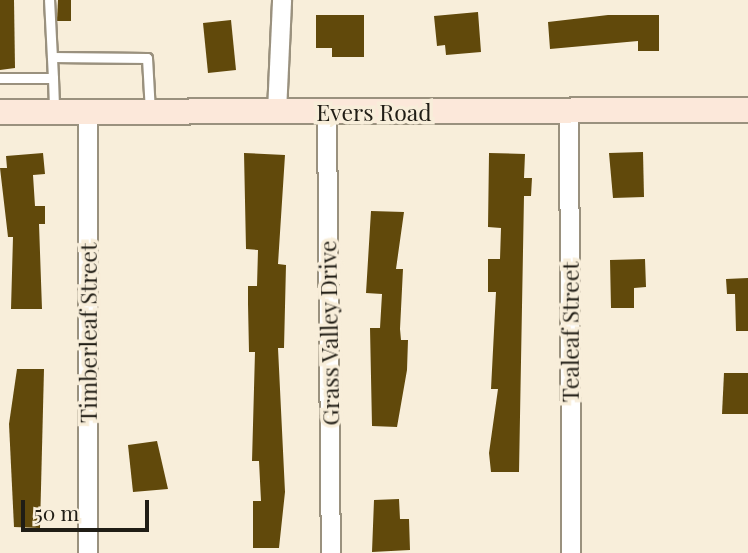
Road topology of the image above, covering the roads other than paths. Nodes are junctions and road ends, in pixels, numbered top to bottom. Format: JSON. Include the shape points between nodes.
{"nodes":[{"id":1,"x":49,"y":0,"type":"edge"},
{"id":2,"x":282,"y":0,"type":"edge"},
{"id":3,"x":52,"y":57,"type":"junction"},
{"id":4,"x":0,"y":78,"type":"edge"},
{"id":5,"x":53,"y":78,"type":"junction"},
{"id":6,"x":748,"y":110,"type":"edge"},
{"id":7,"x":277,"y":111,"type":"junction"},
{"id":8,"x":569,"y":111,"type":"junction"},
{"id":9,"x":0,"y":112,"type":"edge"},
{"id":10,"x":54,"y":112,"type":"junction"},
{"id":11,"x":88,"y":112,"type":"junction"},
{"id":12,"x":150,"y":112,"type":"junction"},
{"id":13,"x":327,"y":112,"type":"junction"},
{"id":14,"x":88,"y":553,"type":"edge"},
{"id":15,"x":331,"y":553,"type":"edge"},
{"id":16,"x":571,"y":553,"type":"edge"}],
"edges":[{"from":1,"to":3,"type":"lane"},
{"from":2,"to":7,"type":"street"},
{"from":3,"to":5,"type":"lane"},
{"from":3,"to":12,"type":"lane","via":[[147,58]]},
{"from":4,"to":5,"type":"lane"},
{"from":5,"to":10,"type":"lane"},
{"from":6,"to":8,"type":"main road","name":"Evers Road"},
{"from":7,"to":12,"type":"main road","name":"Evers Road"},
{"from":7,"to":13,"type":"main road","name":"Evers Road"},
{"from":8,"to":13,"type":"main road","name":"Evers Road"},
{"from":8,"to":16,"type":"street","name":"Tealeaf Street"},
{"from":9,"to":10,"type":"main road","name":"Evers Road"},
{"from":10,"to":11,"type":"main road","name":"Evers Road"},
{"from":11,"to":12,"type":"main road","name":"Evers Road"},
{"from":11,"to":14,"type":"street","name":"Timberleaf Street"},
{"from":13,"to":15,"type":"street","name":"Grass Valley Drive"}]}
